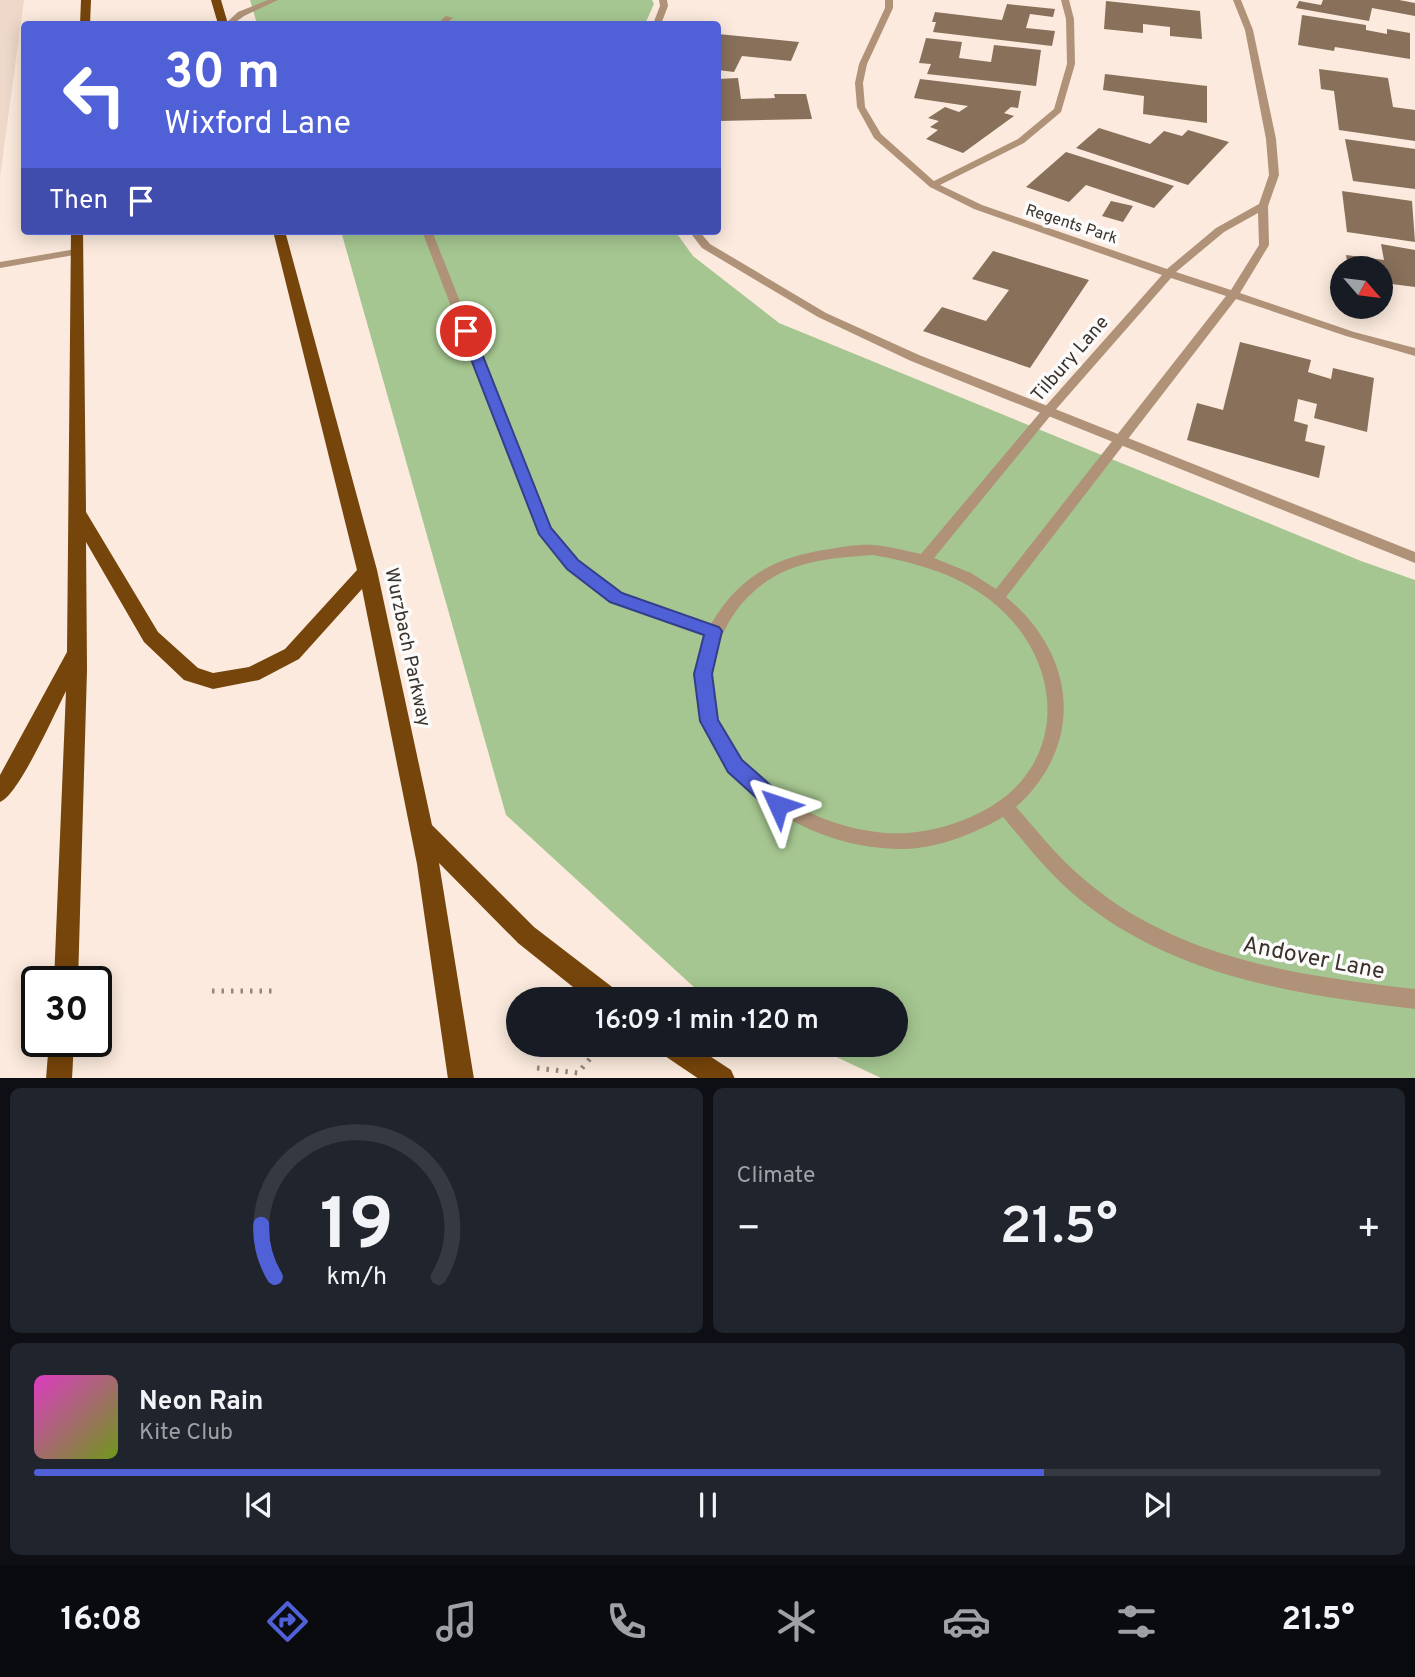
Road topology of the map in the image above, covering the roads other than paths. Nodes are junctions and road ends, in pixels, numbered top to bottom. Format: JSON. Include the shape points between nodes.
{"nodes":[{"id":1,"x":86,"y":0,"type":"edge"},
{"id":2,"x":216,"y":0,"type":"edge"},
{"id":3,"x":274,"y":0,"type":"edge"},
{"id":4,"x":663,"y":0,"type":"edge"},
{"id":5,"x":889,"y":0,"type":"edge"},
{"id":6,"x":1065,"y":0,"type":"edge"},
{"id":7,"x":1237,"y":0,"type":"edge"},
{"id":8,"x":449,"y":18,"type":"dead end"},
{"id":9,"x":85,"y":21,"type":"edge"},
{"id":10,"x":222,"y":21,"type":"edge"},
{"id":11,"x":233,"y":21,"type":"edge"},
{"id":12,"x":445,"y":21,"type":"edge"},
{"id":13,"x":658,"y":21,"type":"edge"},
{"id":14,"x":933,"y":185,"type":"junction"},
{"id":15,"x":1263,"y":206,"type":"junction"},
{"id":16,"x":77,"y":235,"type":"edge"},
{"id":17,"x":280,"y":235,"type":"edge"},
{"id":18,"x":429,"y":235,"type":"edge"},
{"id":19,"x":697,"y":235,"type":"edge"},
{"id":20,"x":76,"y":252,"type":"junction"},
{"id":21,"x":0,"y":265,"type":"edge"},
{"id":22,"x":1170,"y":272,"type":"junction"},
{"id":23,"x":1234,"y":295,"type":"junction"},
{"id":24,"x":1415,"y":352,"type":"edge"},
{"id":25,"x":1047,"y":412,"type":"junction"},
{"id":26,"x":1121,"y":442,"type":"junction"},
{"id":27,"x":76,"y":510,"type":"junction"},
{"id":28,"x":1415,"y":558,"type":"edge"},
{"id":29,"x":925,"y":559,"type":"junction"},
{"id":30,"x":368,"y":570,"type":"junction"},
{"id":31,"x":998,"y":597,"type":"junction"},
{"id":32,"x":713,"y":631,"type":"junction"},
{"id":33,"x":76,"y":653,"type":"junction"},
{"id":34,"x":0,"y":793,"type":"edge"},
{"id":35,"x":1006,"y":808,"type":"junction"},
{"id":36,"x":422,"y":830,"type":"junction"},
{"id":37,"x":66,"y":966,"type":"edge"},
{"id":38,"x":592,"y":987,"type":"edge"},
{"id":39,"x":1415,"y":999,"type":"edge"},
{"id":40,"x":61,"y":1057,"type":"edge"},
{"id":41,"x":689,"y":1057,"type":"edge"},
{"id":42,"x":59,"y":1078,"type":"edge"},
{"id":43,"x":461,"y":1078,"type":"edge"},
{"id":44,"x":720,"y":1078,"type":"edge"}],
"edges":[{"from":1,"to":9,"type":"main road"},
{"from":2,"to":10,"type":"main road"},
{"from":3,"to":11,"type":"street"},
{"from":4,"to":13,"type":"street"},
{"from":5,"to":14,"type":"street","name":"Regents Park","via":[[863,64],[861,107],[877,136]]},
{"from":6,"to":14,"type":"street","via":[[1071,64],[1058,110],[1021,141]]},
{"from":7,"to":15,"type":"street","via":[[1249,30],[1271,139],[1274,175]]},
{"from":8,"to":12,"type":"street"},
{"from":14,"to":22,"type":"street","name":"Regents Park","via":[[1011,220]]},
{"from":15,"to":22,"type":"street","name":"Tilbury Lane","via":[[1220,230]]},
{"from":15,"to":23,"type":"street","via":[[1264,245]]},
{"from":16,"to":20,"type":"main road"},
{"from":17,"to":30,"type":"main road","name":"Wurzbach Parkway"},
{"from":18,"to":32,"type":"street","via":[[544,530],[573,564],[616,598]]},
{"from":19,"to":25,"type":"street","via":[[706,246],[822,314]]},
{"from":20,"to":21,"type":"street"},
{"from":20,"to":27,"type":"main road"},
{"from":22,"to":23,"type":"street","name":"Regents Park"},
{"from":22,"to":25,"type":"street","name":"Tilbury Lane"},
{"from":23,"to":24,"type":"street","name":"Regents Park"},
{"from":23,"to":26,"type":"street"},
{"from":25,"to":26,"type":"street"},
{"from":25,"to":29,"type":"street","name":"Tilbury Lane"},
{"from":26,"to":28,"type":"street"},
{"from":26,"to":31,"type":"street"},
{"from":27,"to":30,"type":"main road","via":[[151,638],[191,674],[213,681],[252,674],[292,654]]},
{"from":27,"to":33,"type":"main road"},
{"from":29,"to":31,"type":"street","via":[[964,575]]},
{"from":29,"to":32,"type":"street","via":[[873,550],[823,553],[777,568],[739,595]]},
{"from":30,"to":36,"type":"main road","name":"Wurzbach Parkway"},
{"from":31,"to":35,"type":"street","via":[[1032,634],[1053,677],[1056,724],[1041,770]]},
{"from":32,"to":35,"type":"street","via":[[703,674],[709,721],[735,766],[778,805],[833,831],[895,841],[956,833]]},
{"from":33,"to":34,"type":"main road"},
{"from":33,"to":37,"type":"main road"},
{"from":35,"to":39,"type":"street","name":"Andover Lane","via":[[1090,896],[1146,932],[1205,958],[1268,978]]},
{"from":36,"to":38,"type":"main road","via":[[526,935]]},
{"from":36,"to":43,"type":"main road","name":"Wurzbach Parkway"},
{"from":40,"to":42,"type":"main road"},
{"from":41,"to":44,"type":"main road"}]}
